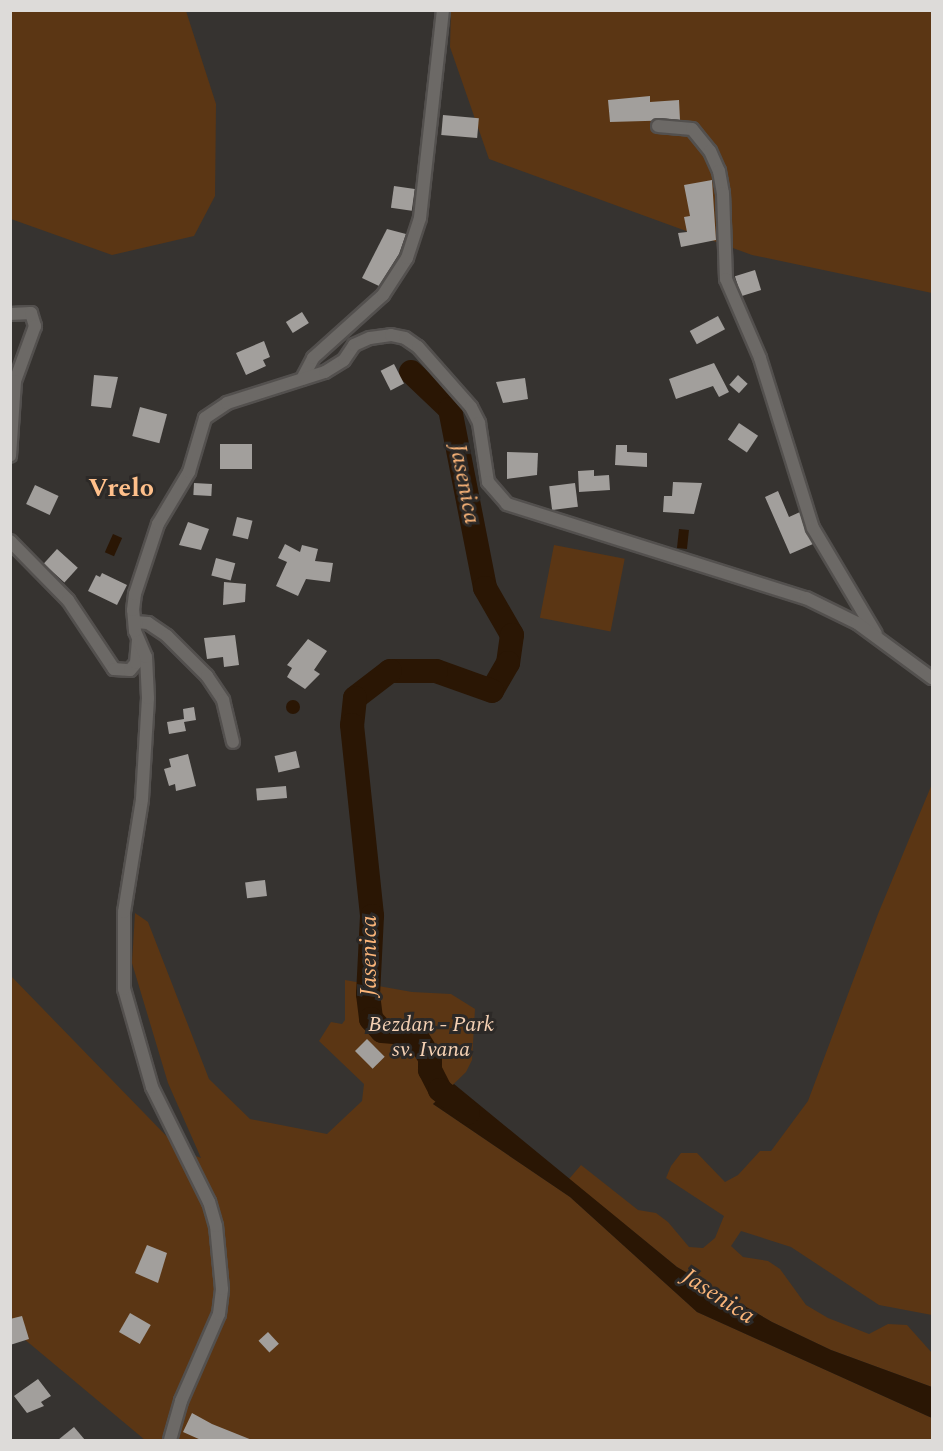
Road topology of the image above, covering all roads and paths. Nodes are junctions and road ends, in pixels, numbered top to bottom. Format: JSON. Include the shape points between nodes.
{"nodes":[{"id":1,"x":443,"y":10,"type":"edge"},
{"id":2,"x":658,"y":126,"type":"dead end"},
{"id":3,"x":10,"y":314,"type":"edge"},
{"id":4,"x":302,"y":379,"type":"junction"},
{"id":5,"x":10,"y":456,"type":"edge"},
{"id":6,"x":10,"y":541,"type":"edge"},
{"id":7,"x":135,"y":622,"type":"junction"},
{"id":8,"x":138,"y":640,"type":"junction"},
{"id":9,"x":880,"y":640,"type":"junction"},
{"id":10,"x":933,"y":678,"type":"edge"},
{"id":11,"x":233,"y":742,"type":"dead end"},
{"id":12,"x":170,"y":1440,"type":"edge"}],
"edges":[{"from":1,"to":4,"type":"street","via":[[420,218],[407,258],[383,295],[313,358]]},
{"from":2,"to":9,"type":"street","via":[[692,129],[719,171],[726,279],[760,358],[813,528]]},
{"from":3,"to":5,"type":"street","via":[[31,312],[35,326],[15,381]]},
{"from":4,"to":7,"type":"street","via":[[226,403],[205,418],[189,472],[158,524],[144,564],[135,594]]},
{"from":4,"to":9,"type":"street","via":[[325,372],[344,360],[354,345],[370,338],[405,338],[432,361],[471,407],[478,423],[488,482],[507,504],[806,598],[835,610]]},
{"from":6,"to":8,"type":"street","via":[[68,600],[114,669],[130,670],[136,663]]},
{"from":7,"to":8,"type":"street"},
{"from":7,"to":11,"type":"street","via":[[148,623],[167,636],[207,676],[223,700]]},
{"from":8,"to":12,"type":"street","via":[[146,657],[147,744],[124,912],[124,989],[152,1087],[209,1202],[216,1226],[222,1289],[219,1314],[191,1375]]},
{"from":9,"to":10,"type":"street"}]}
